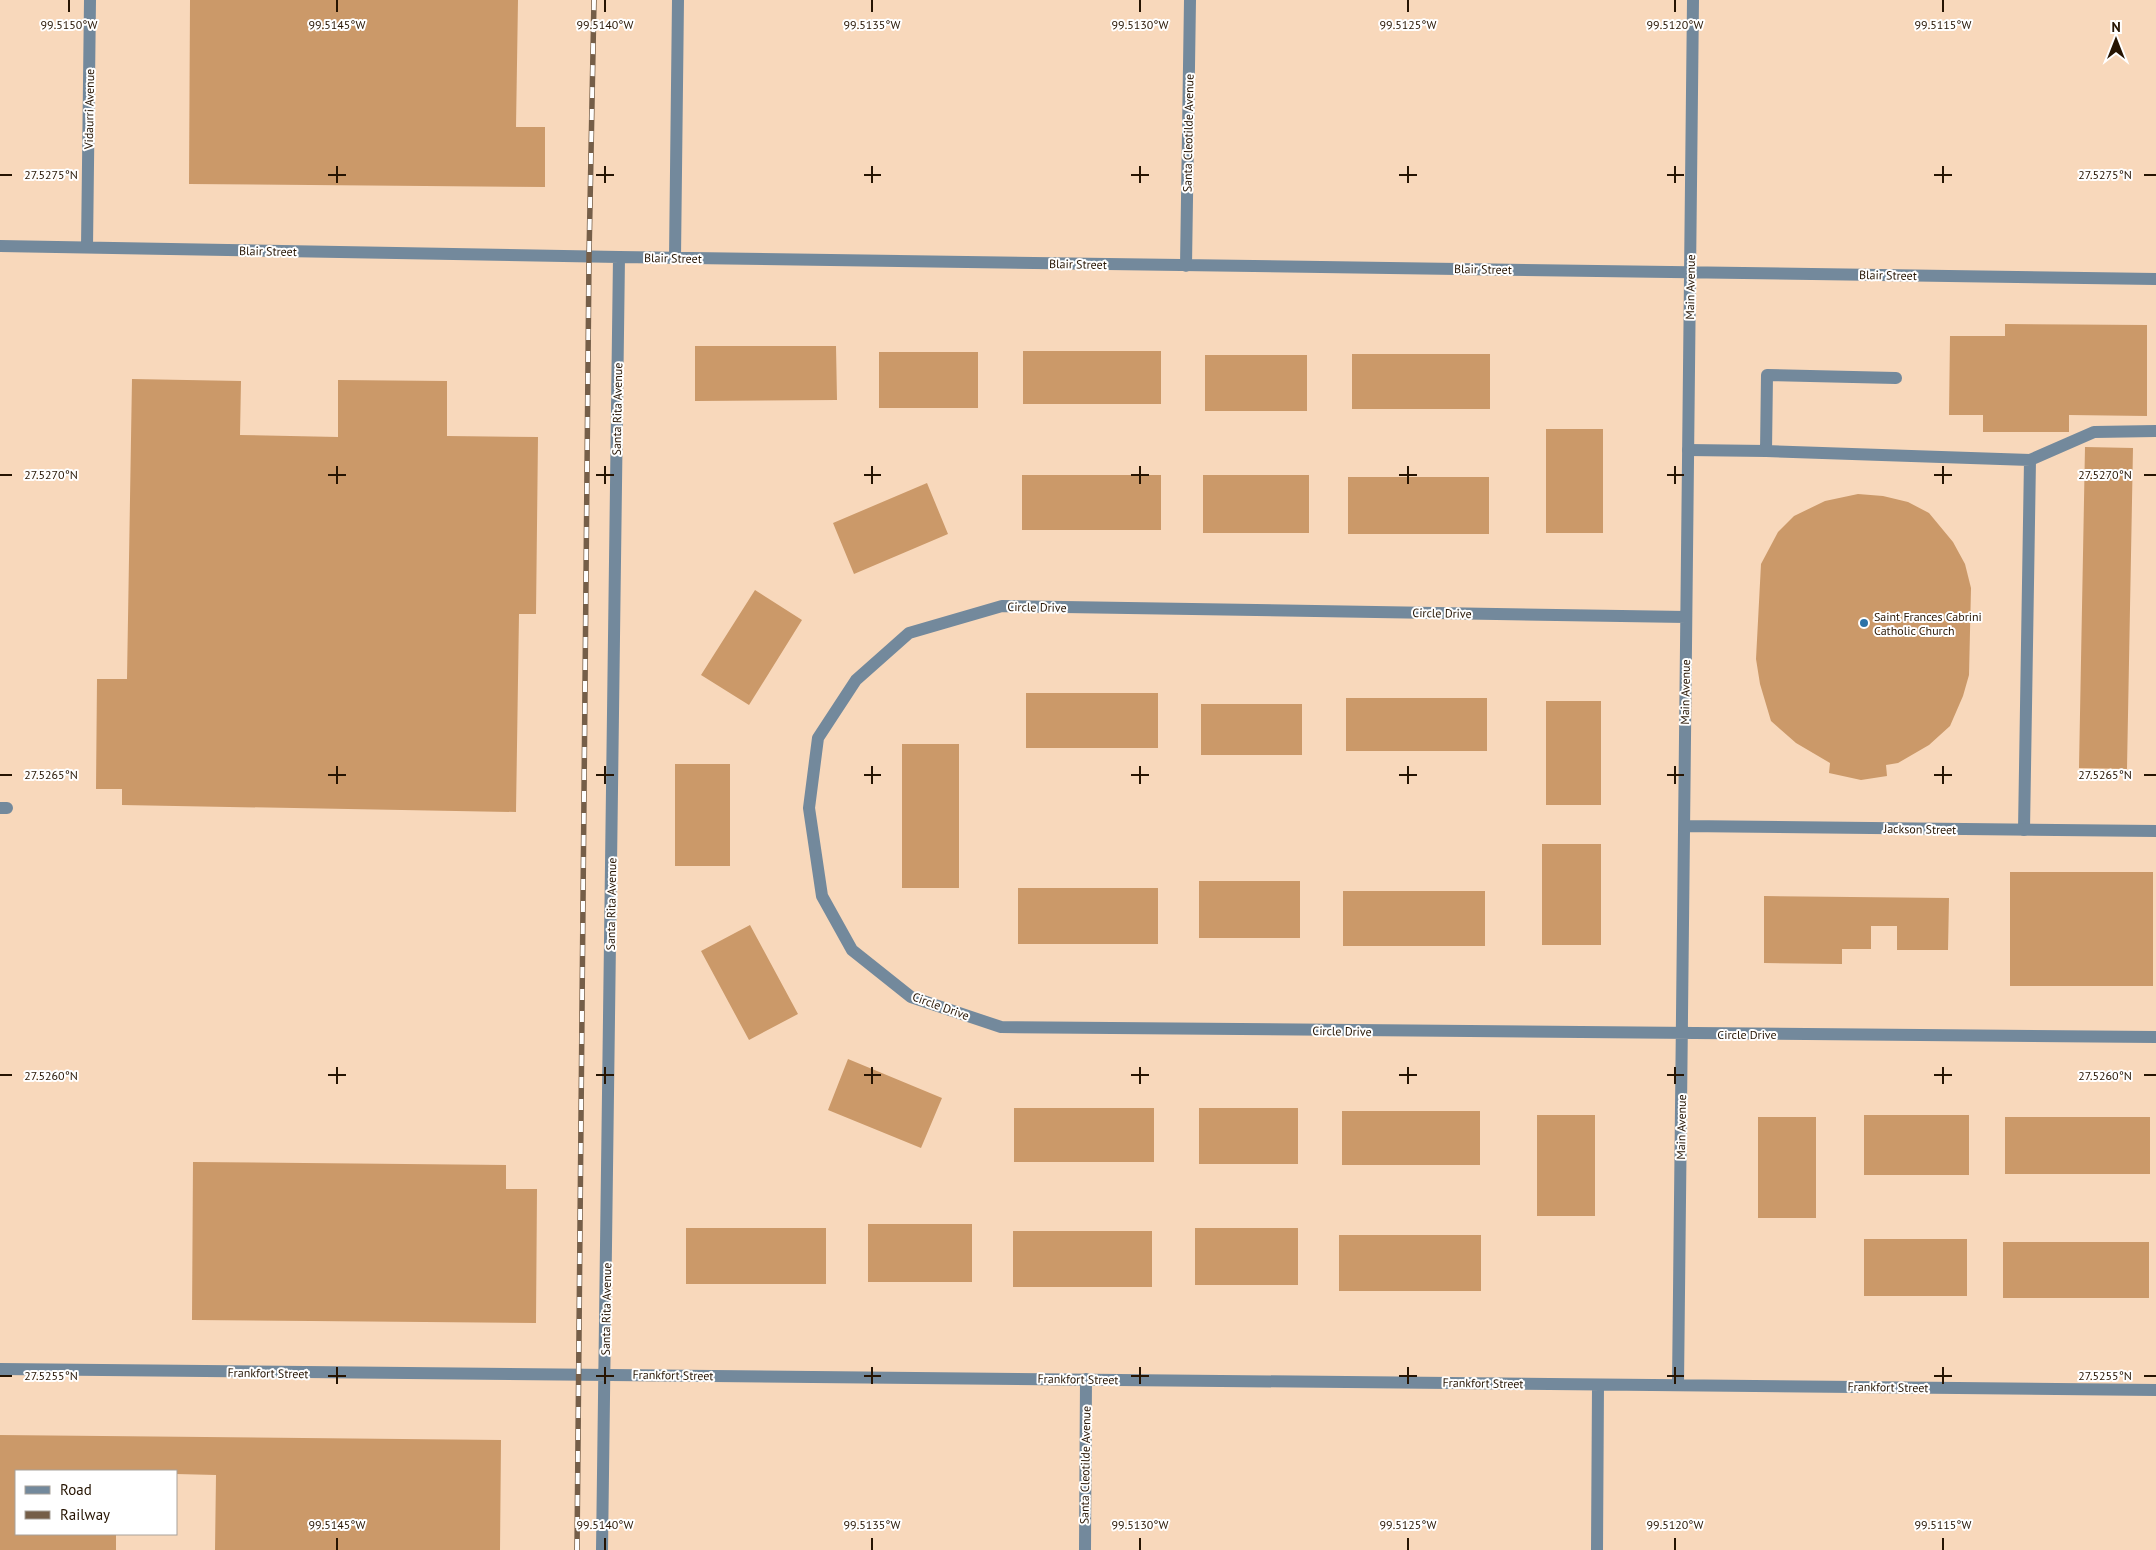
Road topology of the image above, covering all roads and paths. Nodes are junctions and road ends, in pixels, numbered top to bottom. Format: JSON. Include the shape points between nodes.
{"nodes":[{"id":1,"x":90,"y":0,"type":"edge"},
{"id":2,"x":678,"y":0,"type":"edge"},
{"id":3,"x":1190,"y":0,"type":"edge"},
{"id":4,"x":1693,"y":0,"type":"edge"},
{"id":5,"x":0,"y":246,"type":"edge"},
{"id":6,"x":87,"y":247,"type":"junction"},
{"id":7,"x":619,"y":258,"type":"junction"},
{"id":8,"x":675,"y":258,"type":"junction"},
{"id":9,"x":1186,"y":266,"type":"junction"},
{"id":10,"x":1690,"y":272,"type":"junction"},
{"id":11,"x":2156,"y":278,"type":"edge"},
{"id":12,"x":1896,"y":378,"type":"dead end"},
{"id":13,"x":2156,"y":431,"type":"edge"},
{"id":14,"x":1688,"y":450,"type":"junction"},
{"id":15,"x":1766,"y":451,"type":"junction"},
{"id":16,"x":2030,"y":460,"type":"junction"},
{"id":17,"x":1686,"y":617,"type":"junction"},
{"id":18,"x":1684,"y":826,"type":"junction"},
{"id":19,"x":2024,"y":830,"type":"junction"},
{"id":20,"x":2156,"y":831,"type":"edge"},
{"id":21,"x":1682,"y":1034,"type":"junction"},
{"id":22,"x":2156,"y":1037,"type":"edge"},
{"id":23,"x":0,"y":1369,"type":"edge"},
{"id":24,"x":605,"y":1374,"type":"junction"},
{"id":25,"x":1086,"y":1379,"type":"junction"},
{"id":26,"x":1598,"y":1385,"type":"junction"},
{"id":27,"x":1678,"y":1385,"type":"junction"},
{"id":28,"x":2156,"y":1390,"type":"edge"},
{"id":29,"x":602,"y":1550,"type":"edge"},
{"id":30,"x":1085,"y":1550,"type":"edge"},
{"id":31,"x":1597,"y":1550,"type":"edge"}],
"edges":[{"from":1,"to":6,"type":"street","name":"Vidaurri Avenue"},
{"from":2,"to":8,"type":"street"},
{"from":3,"to":9,"type":"street","name":"Santa Cleotilde Avenue"},
{"from":4,"to":10,"type":"street","name":"Main Avenue"},
{"from":5,"to":6,"type":"street","name":"Blair Street"},
{"from":6,"to":7,"type":"street","name":"Blair Street"},
{"from":7,"to":8,"type":"street","name":"Blair Street"},
{"from":7,"to":24,"type":"street","name":"Santa Rita Avenue"},
{"from":8,"to":9,"type":"street","name":"Blair Street"},
{"from":9,"to":10,"type":"street","name":"Blair Street"},
{"from":10,"to":11,"type":"street","name":"Blair Street"},
{"from":10,"to":14,"type":"street","name":"Main Avenue"},
{"from":12,"to":15,"type":"street","via":[[1766,375]]},
{"from":13,"to":16,"type":"street","via":[[2094,432]]},
{"from":14,"to":15,"type":"street"},
{"from":14,"to":17,"type":"street","name":"Main Avenue"},
{"from":15,"to":16,"type":"street"},
{"from":16,"to":19,"type":"street"},
{"from":17,"to":18,"type":"street","name":"Main Avenue"},
{"from":17,"to":21,"type":"street","name":"Circle Drive","via":[[1002,606],[909,633],[856,680],[818,738],[809,808],[822,896],[852,950],[911,997],[1001,1027]]},
{"from":18,"to":19,"type":"street","name":"Jackson Street"},
{"from":18,"to":21,"type":"street","name":"Main Avenue"},
{"from":19,"to":20,"type":"street","name":"Jackson Street"},
{"from":21,"to":22,"type":"street","name":"Circle Drive"},
{"from":21,"to":27,"type":"street","name":"Main Avenue"},
{"from":23,"to":24,"type":"street","name":"Frankfort Street"},
{"from":24,"to":25,"type":"street","name":"Frankfort Street"},
{"from":24,"to":29,"type":"street","name":"Santa Rita Avenue"},
{"from":25,"to":26,"type":"street","name":"Frankfort Street"},
{"from":25,"to":30,"type":"street","name":"Santa Cleotilde Avenue"},
{"from":26,"to":27,"type":"street","name":"Frankfort Street"},
{"from":26,"to":31,"type":"street"},
{"from":27,"to":28,"type":"street","name":"Frankfort Street"}]}
